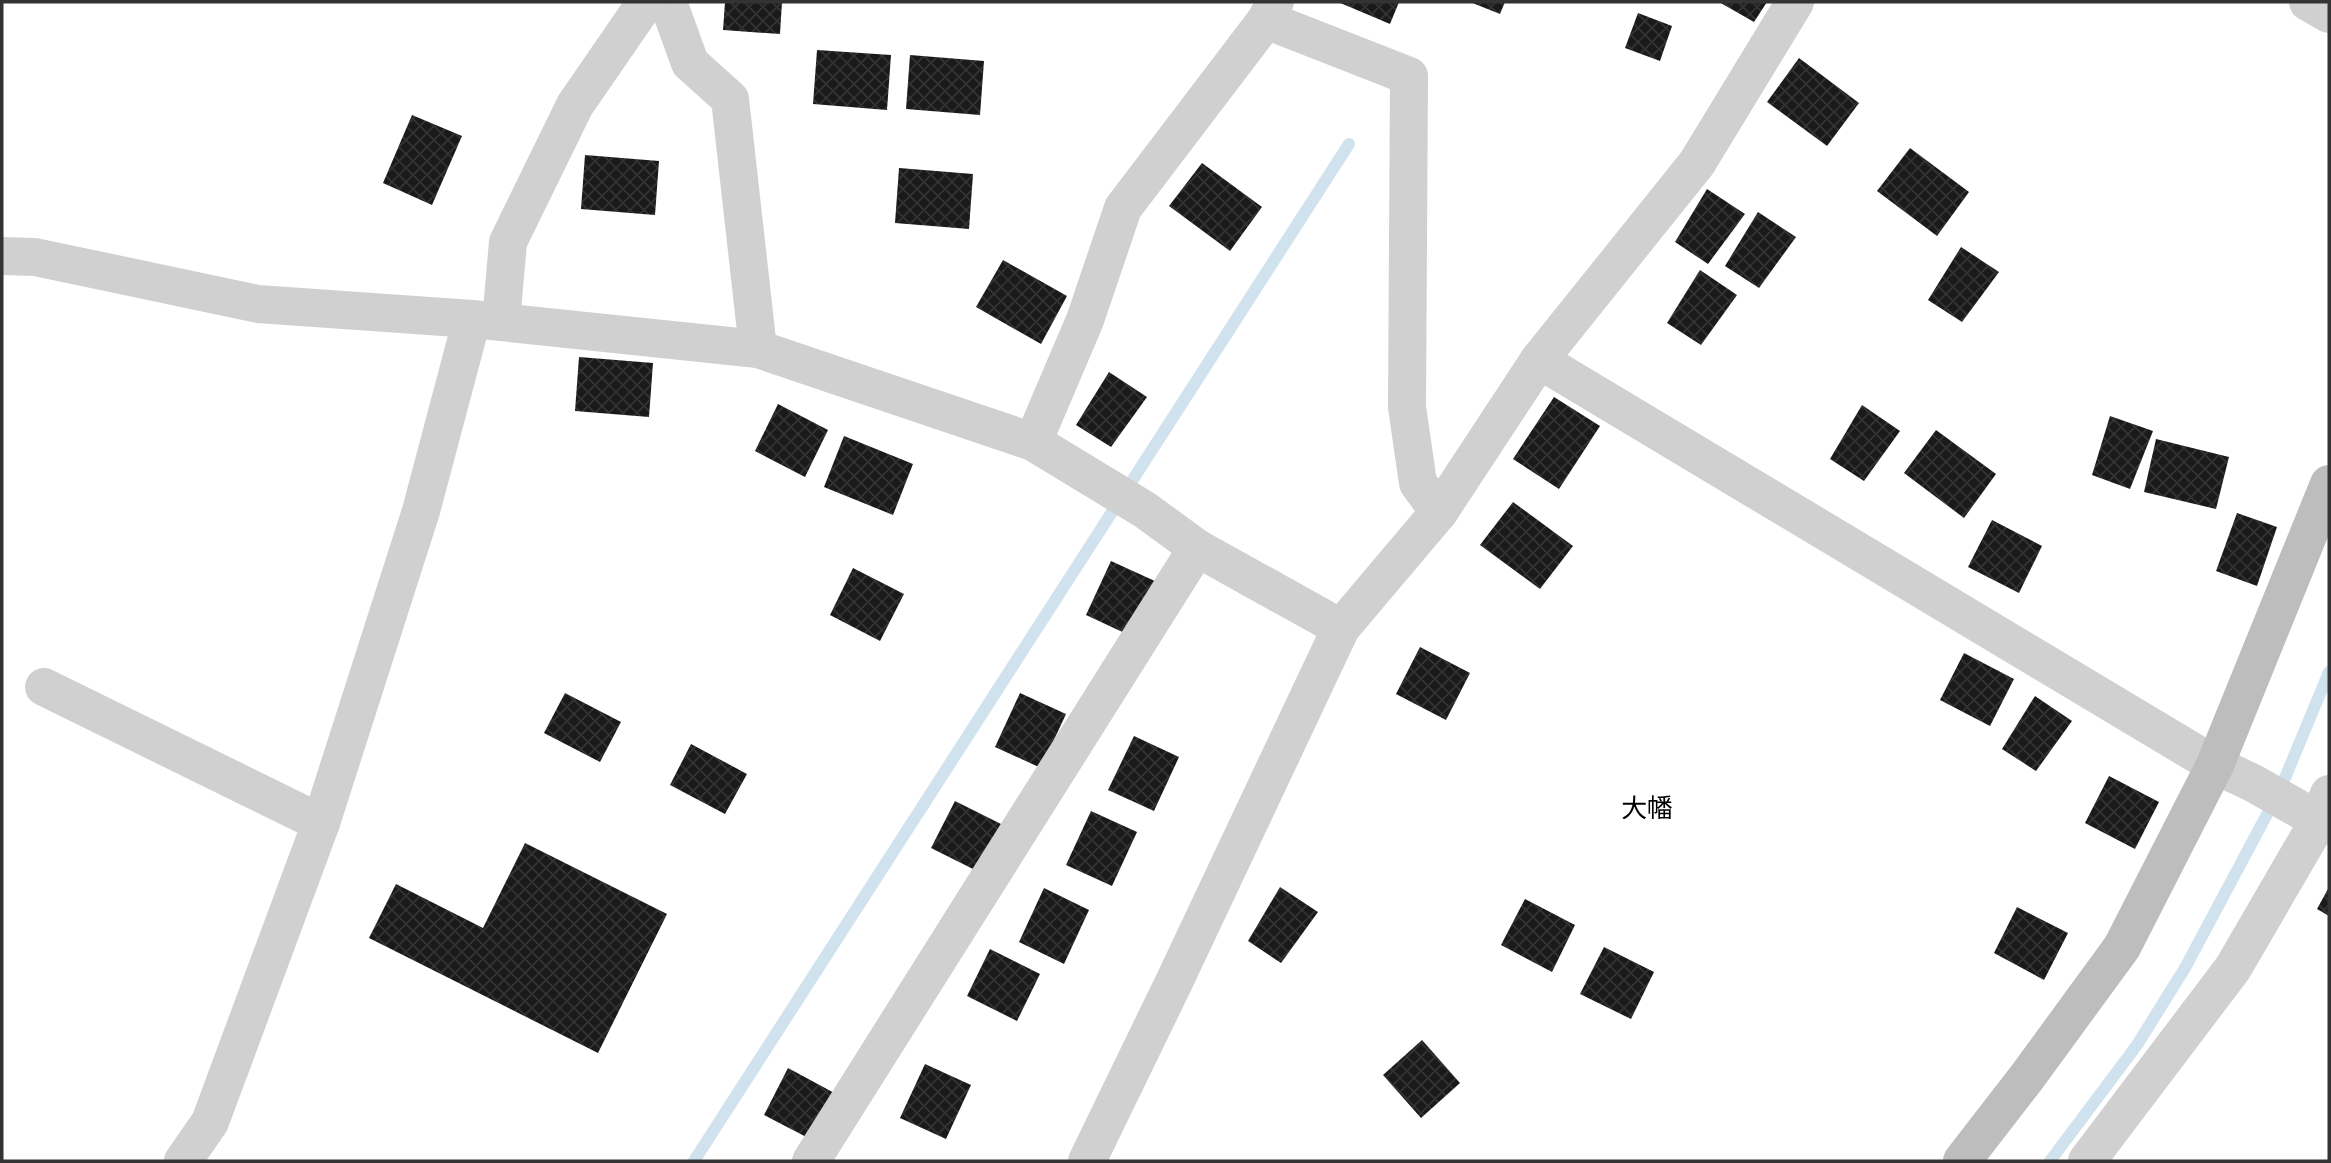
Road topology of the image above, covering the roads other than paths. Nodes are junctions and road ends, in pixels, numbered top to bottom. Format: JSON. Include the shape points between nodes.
{"nodes":[{"id":1,"x":646,"y":2,"type":"edge"},
{"id":2,"x":668,"y":2,"type":"edge"},
{"id":3,"x":1795,"y":2,"type":"edge"},
{"id":4,"x":2308,"y":2,"type":"edge"},
{"id":5,"x":1271,"y":11,"type":"edge"},
{"id":6,"x":2329,"y":14,"type":"edge"},
{"id":7,"x":18,"y":256,"type":"edge"},
{"id":8,"x":486,"y":320,"type":"junction"},
{"id":9,"x":758,"y":349,"type":"junction"},
{"id":10,"x":1539,"y":360,"type":"junction"},
{"id":11,"x":1033,"y":442,"type":"junction"},
{"id":12,"x":2329,"y":484,"type":"edge"},
{"id":13,"x":1440,"y":512,"type":"junction"},
{"id":14,"x":1197,"y":548,"type":"junction"},
{"id":15,"x":1340,"y":628,"type":"junction"},
{"id":16,"x":44,"y":687,"type":"dead end"},
{"id":17,"x":2215,"y":765,"type":"junction"},
{"id":18,"x":2319,"y":813,"type":"edge"},
{"id":19,"x":321,"y":824,"type":"junction"},
{"id":20,"x":183,"y":1161,"type":"edge"},
{"id":21,"x":811,"y":1161,"type":"edge"},
{"id":22,"x":1087,"y":1161,"type":"edge"},
{"id":23,"x":1962,"y":1161,"type":"edge"},
{"id":24,"x":2087,"y":1161,"type":"edge"}],
"edges":[{"from":1,"to":8,"type":"street","via":[[575,105],[508,242]]},
{"from":2,"to":9,"type":"street","via":[[691,63],[730,99]]},
{"from":3,"to":10,"type":"street","via":[[1697,163]]},
{"from":4,"to":6,"type":"street"},
{"from":5,"to":11,"type":"street","via":[[1123,208],[1085,320]]},
{"from":5,"to":13,"type":"street","via":[[1409,76],[1407,407],[1418,483]]},
{"from":7,"to":8,"type":"street","via":[[258,304]]},
{"from":8,"to":9,"type":"street"},
{"from":8,"to":19,"type":"street"},
{"from":9,"to":11,"type":"street"},
{"from":10,"to":13,"type":"street"},
{"from":10,"to":17,"type":"street"},
{"from":11,"to":14,"type":"street","via":[[1145,510]]},
{"from":12,"to":17,"type":"street"},
{"from":13,"to":15,"type":"street"},
{"from":14,"to":15,"type":"street"},
{"from":14,"to":21,"type":"street"},
{"from":15,"to":22,"type":"street"},
{"from":16,"to":19,"type":"street"},
{"from":17,"to":18,"type":"street"},
{"from":17,"to":23,"type":"street","via":[[2122,947]]},
{"from":18,"to":24,"type":"street","via":[[2233,968]]},
{"from":19,"to":20,"type":"street","via":[[210,1122]]}]}
